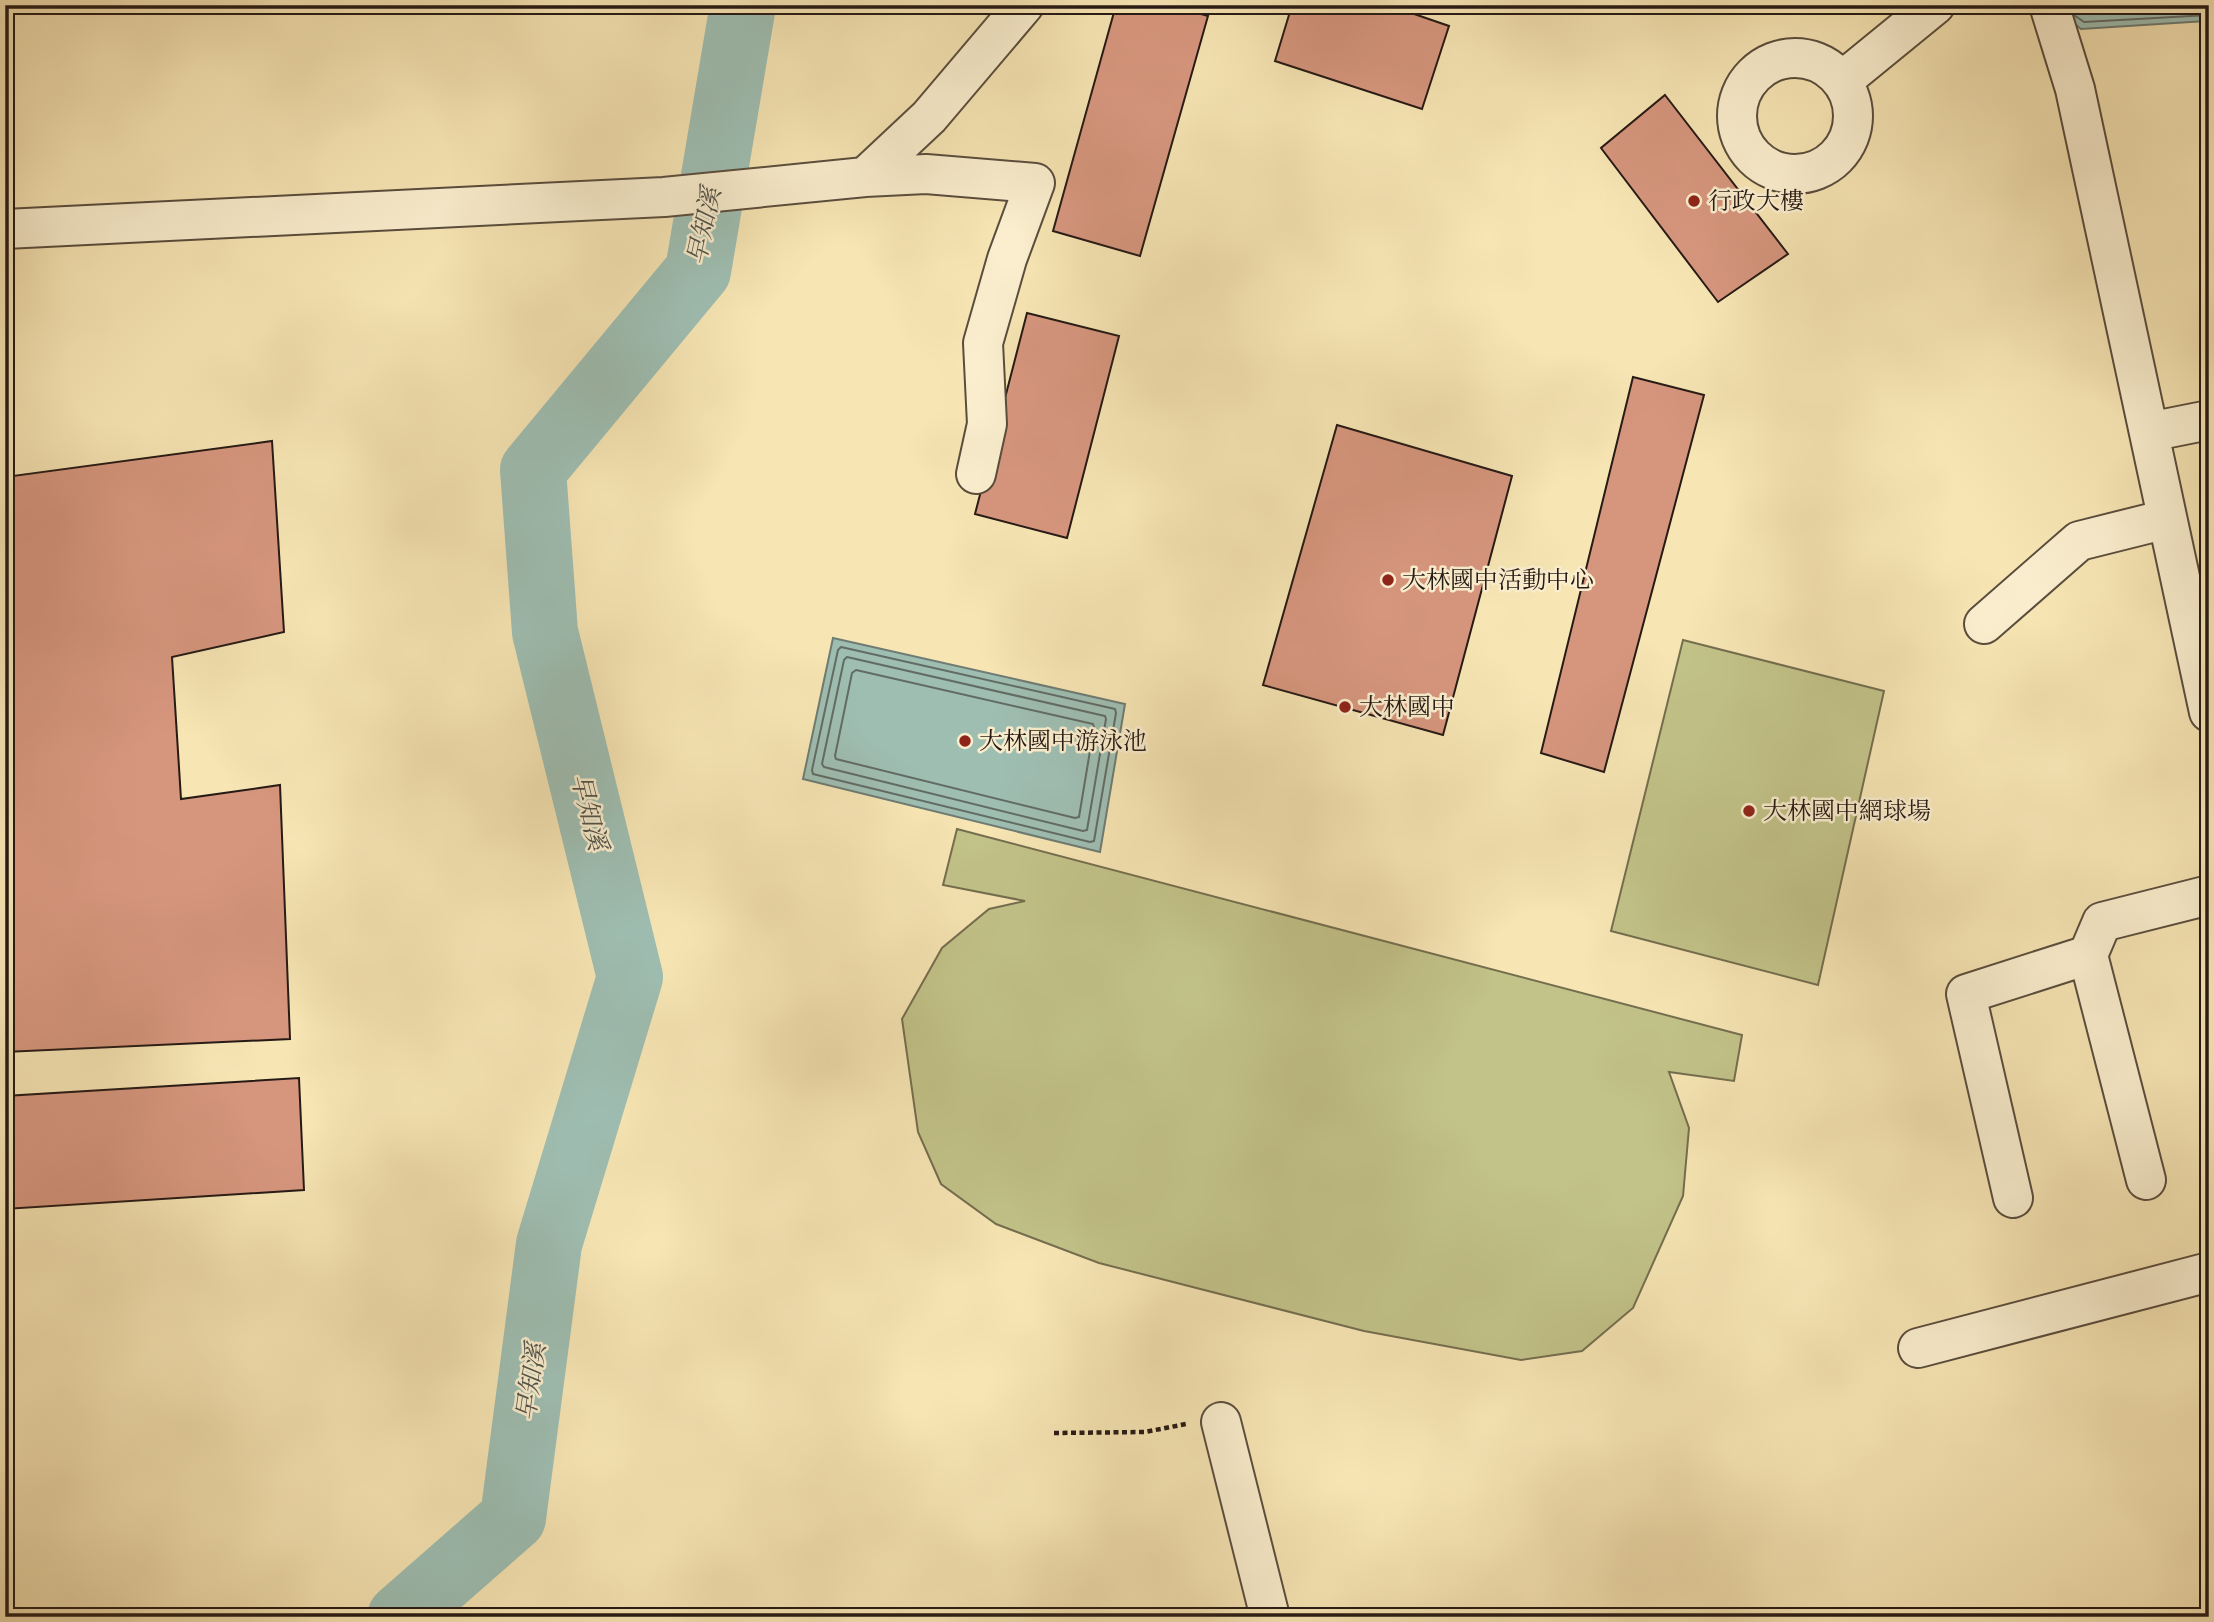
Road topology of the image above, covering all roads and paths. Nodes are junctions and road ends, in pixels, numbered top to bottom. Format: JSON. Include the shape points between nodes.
{"nodes":[{"id":1,"x":1024,"y":5,"type":"edge"},
{"id":2,"x":2049,"y":5,"type":"edge"},
{"id":3,"x":1925,"y":13,"type":"edge"},
{"id":4,"x":1842,"y":81,"type":"dead end"},
{"id":5,"x":865,"y":177,"type":"junction"},
{"id":6,"x":5,"y":229,"type":"edge"},
{"id":7,"x":2209,"y":420,"type":"edge"},
{"id":8,"x":2149,"y":432,"type":"junction"},
{"id":9,"x":976,"y":474,"type":"dead end"},
{"id":10,"x":2167,"y":519,"type":"junction"},
{"id":11,"x":1984,"y":624,"type":"dead end"},
{"id":12,"x":2209,"y":712,"type":"edge"},
{"id":13,"x":2209,"y":895,"type":"edge"},
{"id":14,"x":2088,"y":955,"type":"junction"},
{"id":15,"x":2146,"y":1180,"type":"dead end"},
{"id":16,"x":2013,"y":1198,"type":"dead end"},
{"id":17,"x":2209,"y":1272,"type":"edge"},
{"id":18,"x":1918,"y":1348,"type":"dead end"},
{"id":19,"x":1221,"y":1422,"type":"joint"},
{"id":20,"x":1054,"y":1433,"type":"dead end"},
{"id":21,"x":1270,"y":1617,"type":"edge"}],
"edges":[{"from":1,"to":5,"type":"street","via":[[929,117]]},
{"from":2,"to":8,"type":"street","via":[[2075,89]]},
{"from":3,"to":4,"type":"street"},
{"from":5,"to":6,"type":"street","via":[[664,197]]},
{"from":5,"to":9,"type":"street","via":[[926,174],[1035,183],[982,343],[987,425]]},
{"from":7,"to":8,"type":"street"},
{"from":8,"to":10,"type":"street"},
{"from":10,"to":11,"type":"street","via":[[2079,541]]},
{"from":10,"to":12,"type":"street"},
{"from":13,"to":14,"type":"street","via":[[2102,922]]},
{"from":14,"to":15,"type":"street"},
{"from":14,"to":16,"type":"street","via":[[1966,994]]},
{"from":17,"to":18,"type":"street"},
{"from":19,"to":20,"type":"path","via":[[1145,1432]]},
{"from":19,"to":21,"type":"street"}]}
